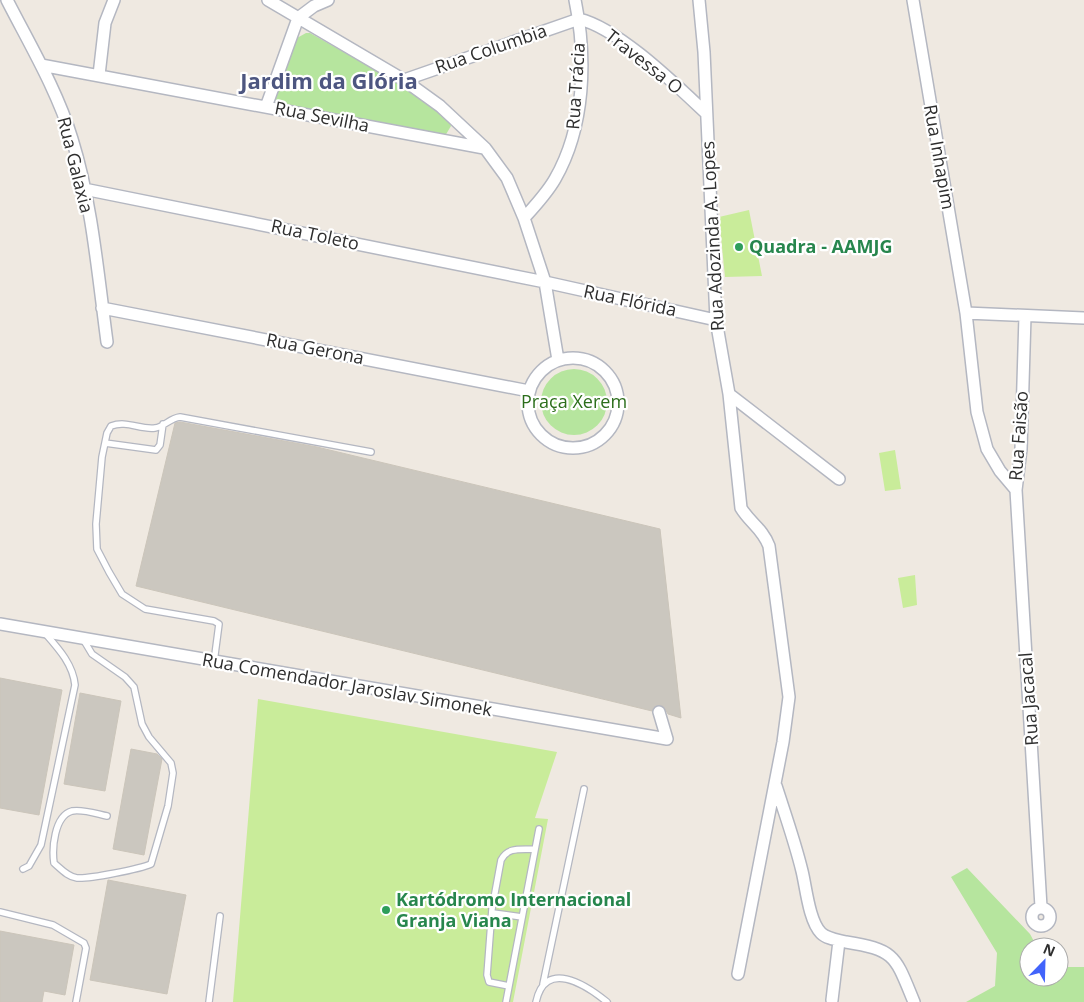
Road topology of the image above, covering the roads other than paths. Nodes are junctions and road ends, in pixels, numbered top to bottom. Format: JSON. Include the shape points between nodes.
{"nodes":[{"id":1,"x":7,"y":0,"type":"edge"},
{"id":2,"x":114,"y":0,"type":"edge"},
{"id":3,"x":268,"y":0,"type":"edge"},
{"id":4,"x":328,"y":0,"type":"edge"},
{"id":5,"x":575,"y":0,"type":"edge"},
{"id":6,"x":699,"y":0,"type":"edge"},
{"id":7,"x":913,"y":0,"type":"edge"},
{"id":8,"x":298,"y":18,"type":"junction"},
{"id":9,"x":579,"y":19,"type":"junction"},
{"id":10,"x":41,"y":65,"type":"junction"},
{"id":11,"x":99,"y":75,"type":"junction"},
{"id":12,"x":404,"y":80,"type":"junction"},
{"id":13,"x":266,"y":107,"type":"junction"},
{"id":14,"x":706,"y":113,"type":"junction"},
{"id":15,"x":485,"y":148,"type":"junction"},
{"id":16,"x":84,"y":189,"type":"junction"},
{"id":17,"x":524,"y":218,"type":"junction"},
{"id":18,"x":545,"y":282,"type":"junction"},
{"id":19,"x":102,"y":308,"type":"junction"},
{"id":20,"x":966,"y":313,"type":"junction"},
{"id":21,"x":1025,"y":316,"type":"junction"},
{"id":22,"x":1084,"y":318,"type":"edge"},
{"id":23,"x":716,"y":320,"type":"junction"},
{"id":24,"x":107,"y":342,"type":"dead end"},
{"id":25,"x":558,"y":360,"type":"junction"},
{"id":26,"x":529,"y":391,"type":"junction"},
{"id":27,"x":728,"y":394,"type":"junction"},
{"id":28,"x":163,"y":424,"type":"junction"},
{"id":29,"x":105,"y":443,"type":"junction"},
{"id":30,"x":371,"y":452,"type":"dead end"},
{"id":31,"x":839,"y":479,"type":"dead end"},
{"id":32,"x":1016,"y":490,"type":"junction"},
{"id":33,"x":0,"y":624,"type":"edge"},
{"id":34,"x":43,"y":632,"type":"junction"},
{"id":35,"x":82,"y":638,"type":"junction"},
{"id":36,"x":214,"y":662,"type":"junction"},
{"id":37,"x":659,"y":712,"type":"dead end"},
{"id":38,"x":775,"y":784,"type":"junction"},
{"id":39,"x":584,"y":789,"type":"dead end"},
{"id":40,"x":107,"y":816,"type":"dead end"},
{"id":41,"x":539,"y":829,"type":"dead end"},
{"id":42,"x":535,"y":849,"type":"junction"},
{"id":43,"x":22,"y":869,"type":"dead end"},
{"id":44,"x":1041,"y":907,"type":"dead end"},
{"id":45,"x":0,"y":912,"type":"edge"},
{"id":46,"x":493,"y":913,"type":"junction"},
{"id":47,"x":220,"y":916,"type":"dead end"},
{"id":48,"x":522,"y":917,"type":"junction"},
{"id":49,"x":839,"y":941,"type":"junction"},
{"id":50,"x":738,"y":974,"type":"dead end"},
{"id":51,"x":543,"y":984,"type":"junction"},
{"id":52,"x":509,"y":986,"type":"junction"},
{"id":53,"x":832,"y":1000,"type":"dead end"},
{"id":54,"x":76,"y":1002,"type":"edge"},
{"id":55,"x":209,"y":1002,"type":"edge"},
{"id":56,"x":506,"y":1002,"type":"edge"},
{"id":57,"x":536,"y":1002,"type":"edge"},
{"id":58,"x":607,"y":1002,"type":"edge"},
{"id":59,"x":914,"y":1002,"type":"edge"}],
"edges":[{"from":1,"to":10,"type":"street","name":"Rua Galaxia"},
{"from":2,"to":11,"type":"street","via":[[106,23]]},
{"from":3,"to":8,"type":"street"},
{"from":4,"to":8,"type":"street"},
{"from":5,"to":9,"type":"street","name":"Rua Trácia"},
{"from":6,"to":14,"type":"street","name":"Rua Adozinda A. Lopes"},
{"from":7,"to":20,"type":"street","name":"Rua Inhapim"},
{"from":8,"to":12,"type":"street"},
{"from":8,"to":13,"type":"street"},
{"from":9,"to":12,"type":"street","name":"Rua Columbia"},
{"from":9,"to":14,"type":"street","name":"Travessa O","via":[[615,37],[664,74]]},
{"from":9,"to":17,"type":"street","name":"Rua Trácia","via":[[580,83],[571,145],[554,180]]},
{"from":10,"to":11,"type":"street","name":"Rua Sevilha"},
{"from":10,"to":16,"type":"street","name":"Rua Galaxia","via":[[63,114]]},
{"from":11,"to":13,"type":"street","name":"Rua Sevilha"},
{"from":12,"to":15,"type":"street","via":[[440,106]]},
{"from":13,"to":15,"type":"street","name":"Rua Sevilha"},
{"from":14,"to":23,"type":"street","name":"Rua Adozinda A. Lopes"},
{"from":15,"to":17,"type":"street","via":[[507,178]]},
{"from":16,"to":18,"type":"street","name":"Rua Toleto"},
{"from":16,"to":19,"type":"street","name":"Rua Galaxia"},
{"from":17,"to":18,"type":"street"},
{"from":18,"to":23,"type":"street","name":"Rua Flórida"},
{"from":18,"to":25,"type":"street"},
{"from":19,"to":24,"type":"street","name":"Rua Galaxia"},
{"from":19,"to":26,"type":"street","name":"Rua Gerona"},
{"from":20,"to":21,"type":"street"},
{"from":20,"to":32,"type":"street","name":"Rua Faisão","via":[[981,431],[1000,471]]},
{"from":21,"to":22,"type":"street"},
{"from":21,"to":32,"type":"street","name":"Rua Faisão","via":[[1020,464]]},
{"from":23,"to":27,"type":"street","name":"Rua Adozinda A. Lopes"},
{"from":25,"to":26,"type":"street","via":[[545,366]]},
{"from":25,"to":26,"type":"street","via":[[588,360],[611,379],[617,392],[618,407],[606,434],[580,448],[564,448],[550,442],[538,433],[530,420],[527,406]]},
{"from":27,"to":31,"type":"street"},
{"from":27,"to":38,"type":"street","name":"Rua Adozinda A. Lopes","via":[[741,508],[766,536],[777,593],[789,697]]},
{"from":28,"to":29,"type":"lane","via":[[152,428],[120,423],[111,426]]},
{"from":28,"to":29,"type":"lane","via":[[160,445],[156,450]]},
{"from":28,"to":30,"type":"lane","via":[[180,417]]},
{"from":29,"to":36,"type":"lane","via":[[96,524],[97,549],[122,594],[145,610],[218,624]]},
{"from":32,"to":44,"type":"street","name":"Rua Jacacal"},
{"from":33,"to":34,"type":"street","name":"Rua Comendador Jaroslav Simonek"},
{"from":34,"to":35,"type":"street","name":"Rua Comendador Jaroslav Simonek"},
{"from":34,"to":43,"type":"lane","via":[[74,673],[75,685],[41,845],[29,866]]},
{"from":35,"to":36,"type":"street","name":"Rua Comendador Jaroslav Simonek"},
{"from":35,"to":40,"type":"lane","via":[[92,654],[126,677],[134,687],[142,724],[171,763],[172,780],[151,864],[78,878],[68,875],[54,863],[52,849],[64,816],[81,810]]},
{"from":36,"to":37,"type":"street","name":"Rua Comendador Jaroslav Simonek","via":[[667,740]]},
{"from":38,"to":49,"type":"street","via":[[815,923],[821,933]]},
{"from":38,"to":50,"type":"street","name":"Rua Adozinda A. Lopes"},
{"from":39,"to":51,"type":"lane"},
{"from":41,"to":42,"type":"lane"},
{"from":42,"to":46,"type":"lane","via":[[518,849],[504,854]]},
{"from":42,"to":48,"type":"lane"},
{"from":45,"to":54,"type":"lane","via":[[53,925],[84,943],[86,948]]},
{"from":46,"to":48,"type":"lane"},
{"from":46,"to":52,"type":"lane","via":[[487,976],[489,982]]},
{"from":47,"to":55,"type":"lane"},
{"from":48,"to":52,"type":"lane"},
{"from":49,"to":53,"type":"street"},
{"from":49,"to":59,"type":"street","via":[[885,951],[900,968]]},
{"from":51,"to":57,"type":"lane"},
{"from":51,"to":58,"type":"lane","via":[[557,978],[574,981],[590,988]]},
{"from":52,"to":56,"type":"lane"}]}
